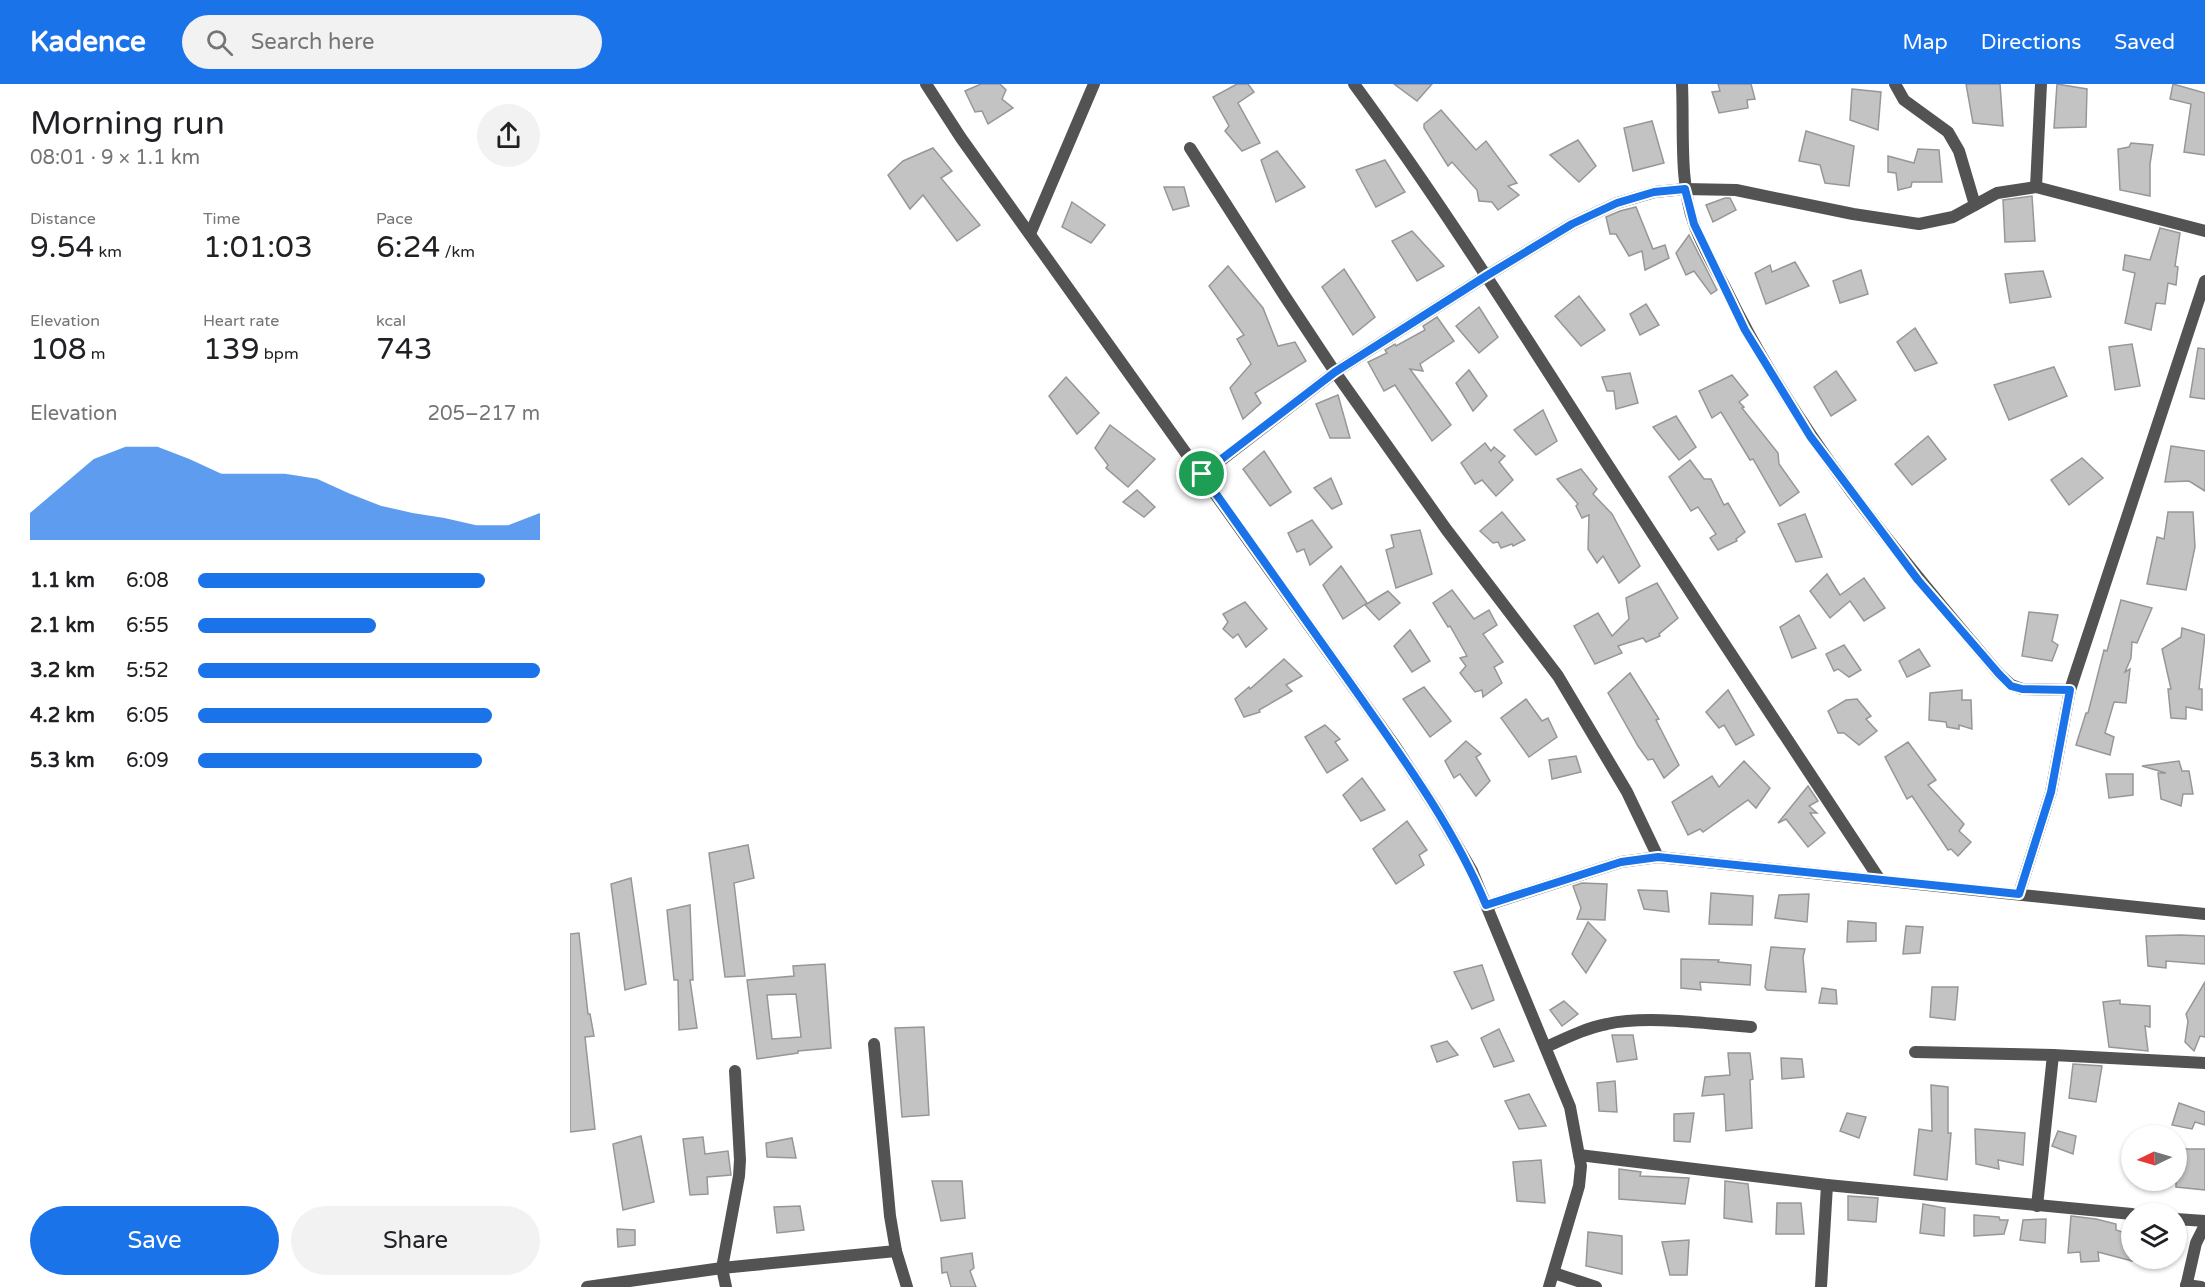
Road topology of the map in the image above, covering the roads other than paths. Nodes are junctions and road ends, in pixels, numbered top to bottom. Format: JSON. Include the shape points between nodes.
{"nodes":[{"id":1,"x":927,"y":84,"type":"edge"},
{"id":2,"x":1094,"y":84,"type":"edge"},
{"id":3,"x":1354,"y":84,"type":"edge"},
{"id":4,"x":1682,"y":84,"type":"edge"},
{"id":5,"x":1895,"y":84,"type":"edge"},
{"id":6,"x":2042,"y":84,"type":"edge"},
{"id":7,"x":1190,"y":148,"type":"dead end"},
{"id":8,"x":2036,"y":187,"type":"junction"},
{"id":9,"x":1685,"y":189,"type":"junction"},
{"id":10,"x":1975,"y":205,"type":"junction"},
{"id":11,"x":2205,"y":231,"type":"edge"},
{"id":12,"x":1030,"y":234,"type":"junction"},
{"id":13,"x":1486,"y":276,"type":"junction"},
{"id":14,"x":2205,"y":282,"type":"edge"},
{"id":15,"x":1335,"y":372,"type":"junction"},
{"id":16,"x":1202,"y":474,"type":"junction"},
{"id":17,"x":2070,"y":690,"type":"junction"},
{"id":18,"x":1658,"y":857,"type":"junction"},
{"id":19,"x":1880,"y":880,"type":"junction"},
{"id":20,"x":2019,"y":894,"type":"junction"},
{"id":21,"x":1486,"y":905,"type":"junction"},
{"id":22,"x":2205,"y":914,"type":"edge"},
{"id":23,"x":1751,"y":1027,"type":"dead end"},
{"id":24,"x":874,"y":1044,"type":"dead end"},
{"id":25,"x":1546,"y":1047,"type":"junction"},
{"id":26,"x":1915,"y":1052,"type":"dead end"},
{"id":27,"x":2053,"y":1055,"type":"junction"},
{"id":28,"x":2205,"y":1063,"type":"edge"},
{"id":29,"x":735,"y":1071,"type":"dead end"},
{"id":30,"x":1579,"y":1155,"type":"junction"},
{"id":31,"x":1827,"y":1185,"type":"junction"},
{"id":32,"x":2037,"y":1206,"type":"junction"},
{"id":33,"x":2121,"y":1213,"type":"edge"},
{"id":34,"x":2187,"y":1221,"type":"edge"},
{"id":35,"x":2205,"y":1223,"type":"edge"},
{"id":36,"x":896,"y":1251,"type":"junction"},
{"id":37,"x":722,"y":1268,"type":"junction"},
{"id":38,"x":1554,"y":1273,"type":"junction"},
{"id":39,"x":2186,"y":1286,"type":"edge"},
{"id":40,"x":587,"y":1287,"type":"edge"},
{"id":41,"x":726,"y":1287,"type":"edge"},
{"id":42,"x":907,"y":1287,"type":"edge"},
{"id":43,"x":1549,"y":1287,"type":"edge"},
{"id":44,"x":1596,"y":1287,"type":"edge"},
{"id":45,"x":1821,"y":1287,"type":"edge"},
{"id":46,"x":2201,"y":1287,"type":"edge"}],
"edges":[{"from":1,"to":12,"type":"street"},
{"from":2,"to":12,"type":"street"},
{"from":3,"to":13,"type":"street"},
{"from":4,"to":9,"type":"street"},
{"from":5,"to":10,"type":"street","via":[[1904,100],[1948,132],[1959,151]]},
{"from":6,"to":8,"type":"street"},
{"from":7,"to":15,"type":"street"},
{"from":8,"to":10,"type":"street","via":[[1996,193]]},
{"from":8,"to":11,"type":"street"},
{"from":9,"to":10,"type":"street","via":[[1736,190],[1919,225],[1953,217]]},
{"from":9,"to":13,"type":"street","via":[[1654,192],[1617,203],[1572,224]]},
{"from":9,"to":17,"type":"street","via":[[1694,224],[1745,330],[1810,436],[1918,580],[2011,686]]},
{"from":12,"to":16,"type":"street"},
{"from":13,"to":15,"type":"street"},
{"from":13,"to":19,"type":"street"},
{"from":14,"to":17,"type":"street"},
{"from":15,"to":16,"type":"street"},
{"from":15,"to":18,"type":"street","via":[[1446,530],[1558,676],[1627,792]]},
{"from":16,"to":21,"type":"street","via":[[1395,746],[1472,871]]},
{"from":17,"to":20,"type":"street","via":[[2051,792]]},
{"from":18,"to":19,"type":"street"},
{"from":18,"to":21,"type":"street","via":[[1621,862]]},
{"from":19,"to":20,"type":"street"},
{"from":20,"to":22,"type":"street"},
{"from":21,"to":25,"type":"street"},
{"from":23,"to":25,"type":"street","via":[[1641,1020],[1609,1023]]},
{"from":24,"to":36,"type":"street"},
{"from":25,"to":30,"type":"street","via":[[1570,1107]]},
{"from":26,"to":27,"type":"street"},
{"from":27,"to":28,"type":"street"},
{"from":27,"to":32,"type":"street"},
{"from":29,"to":37,"type":"street","via":[[739,1176]]},
{"from":30,"to":31,"type":"street"},
{"from":30,"to":38,"type":"street","via":[[1579,1186]]},
{"from":31,"to":32,"type":"street"},
{"from":31,"to":45,"type":"street"},
{"from":32,"to":33,"type":"street"},
{"from":34,"to":35,"type":"street"},
{"from":35,"to":39,"type":"street"},
{"from":36,"to":37,"type":"street"},
{"from":36,"to":42,"type":"street"},
{"from":37,"to":40,"type":"street"},
{"from":37,"to":41,"type":"street"},
{"from":38,"to":43,"type":"street"},
{"from":38,"to":44,"type":"street"},
{"from":39,"to":46,"type":"street"}]}
